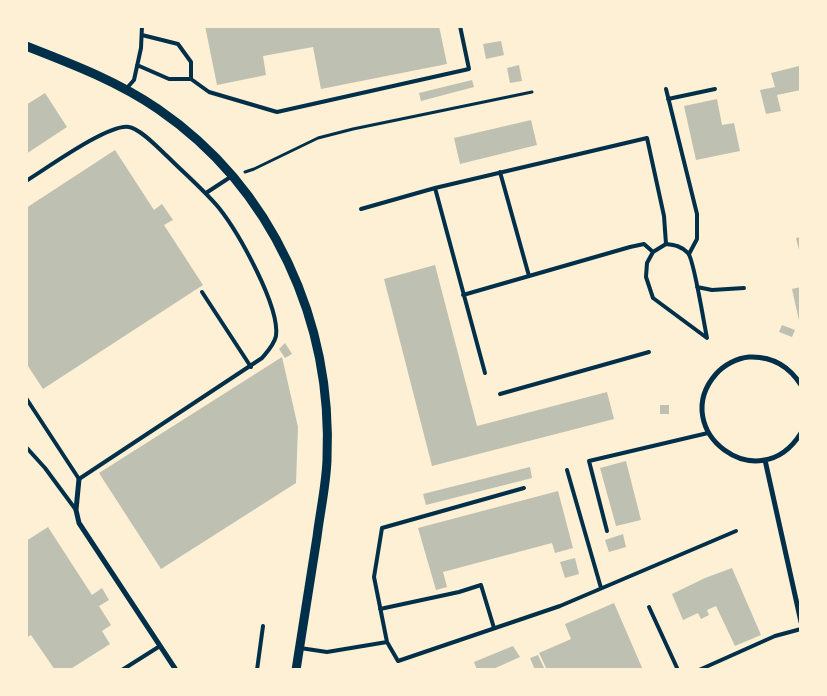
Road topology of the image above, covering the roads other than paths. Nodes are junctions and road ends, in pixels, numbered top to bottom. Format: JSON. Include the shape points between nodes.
{"nodes":[{"id":1,"x":142,"y":26,"type":"edge"},
{"id":2,"x":460,"y":26,"type":"edge"},
{"id":3,"x":142,"y":35,"type":"junction"},
{"id":4,"x":26,"y":46,"type":"edge"},
{"id":5,"x":137,"y":65,"type":"junction"},
{"id":6,"x":192,"y":79,"type":"junction"},
{"id":7,"x":126,"y":89,"type":"junction"},
{"id":8,"x":666,"y":89,"type":"dead end"},
{"id":9,"x":715,"y":89,"type":"dead end"},
{"id":10,"x":668,"y":99,"type":"junction"},
{"id":11,"x":500,"y":172,"type":"junction"},
{"id":12,"x":232,"y":176,"type":"junction"},
{"id":13,"x":26,"y":182,"type":"edge"},
{"id":14,"x":435,"y":188,"type":"junction"},
{"id":15,"x":206,"y":193,"type":"junction"},
{"id":16,"x":361,"y":209,"type":"dead end"},
{"id":17,"x":666,"y":244,"type":"junction"},
{"id":18,"x":653,"y":252,"type":"junction"},
{"id":19,"x":689,"y":254,"type":"junction"},
{"id":20,"x":529,"y":276,"type":"junction"},
{"id":21,"x":697,"y":287,"type":"junction"},
{"id":22,"x":744,"y":288,"type":"dead end"},
{"id":23,"x":202,"y":292,"type":"dead end"},
{"id":24,"x":463,"y":295,"type":"junction"},
{"id":25,"x":649,"y":352,"type":"dead end"},
{"id":26,"x":251,"y":367,"type":"junction"},
{"id":27,"x":485,"y":373,"type":"dead end"},
{"id":28,"x":801,"y":384,"type":"edge"},
{"id":29,"x":500,"y":394,"type":"dead end"},
{"id":30,"x":26,"y":398,"type":"edge"},
{"id":31,"x":801,"y":433,"type":"edge"},
{"id":32,"x":708,"y":434,"type":"junction"},
{"id":33,"x":26,"y":447,"type":"edge"},
{"id":34,"x":765,"y":460,"type":"junction"},
{"id":35,"x":567,"y":470,"type":"dead end"},
{"id":36,"x":79,"y":479,"type":"junction"},
{"id":37,"x":524,"y":488,"type":"dead end"},
{"id":38,"x":76,"y":510,"type":"junction"},
{"id":39,"x":607,"y":531,"type":"dead end"},
{"id":40,"x":736,"y":531,"type":"dead end"},
{"id":41,"x":601,"y":588,"type":"junction"},
{"id":42,"x":649,"y":607,"type":"dead end"},
{"id":43,"x":380,"y":609,"type":"junction"},
{"id":44,"x":801,"y":622,"type":"edge"},
{"id":45,"x":263,"y":626,"type":"dead end"},
{"id":46,"x":494,"y":628,"type":"junction"},
{"id":47,"x":801,"y":629,"type":"edge"},
{"id":48,"x":387,"y":642,"type":"junction"},
{"id":49,"x":160,"y":646,"type":"junction"},
{"id":50,"x":300,"y":648,"type":"junction"},
{"id":51,"x":122,"y":670,"type":"edge"},
{"id":52,"x":176,"y":670,"type":"edge"},
{"id":53,"x":257,"y":670,"type":"edge"},
{"id":54,"x":296,"y":670,"type":"edge"},
{"id":55,"x":678,"y":670,"type":"edge"},
{"id":56,"x":699,"y":670,"type":"edge"}],
"edges":[{"from":1,"to":3,"type":"lane"},
{"from":2,"to":6,"type":"lane","via":[[469,69],[277,112],[209,92]]},
{"from":3,"to":5,"type":"lane"},
{"from":3,"to":6,"type":"lane","via":[[178,44],[191,62]]},
{"from":4,"to":7,"type":"street"},
{"from":5,"to":6,"type":"lane","via":[[169,79]]},
{"from":5,"to":7,"type":"lane","via":[[134,80]]},
{"from":7,"to":12,"type":"street","via":[[190,133]]},
{"from":8,"to":10,"type":"lane"},
{"from":9,"to":10,"type":"lane"},
{"from":10,"to":19,"type":"lane","via":[[697,214],[697,239]]},
{"from":11,"to":14,"type":"lane"},
{"from":11,"to":17,"type":"lane","via":[[647,138],[664,216]]},
{"from":11,"to":20,"type":"lane"},
{"from":12,"to":15,"type":"lane"},
{"from":12,"to":50,"type":"street","via":[[250,198],[296,278],[310,316],[322,367],[327,410],[327,462]]},
{"from":13,"to":15,"type":"lane","via":[[102,134],[131,127]]},
{"from":14,"to":16,"type":"lane"},
{"from":14,"to":24,"type":"lane"},
{"from":15,"to":26,"type":"lane","via":[[237,234],[274,315],[276,337],[271,348]]},
{"from":17,"to":18,"type":"lane"},
{"from":17,"to":19,"type":"lane","via":[[676,245]]},
{"from":18,"to":20,"type":"lane","via":[[644,244]]},
{"from":18,"to":21,"type":"lane","via":[[647,263],[646,277],[653,298],[707,338]]},
{"from":19,"to":21,"type":"lane"},
{"from":20,"to":24,"type":"lane"},
{"from":21,"to":22,"type":"lane","via":[[712,290]]},
{"from":23,"to":26,"type":"lane"},
{"from":24,"to":27,"type":"lane"},
{"from":25,"to":29,"type":"lane"},
{"from":26,"to":36,"type":"lane"},
{"from":28,"to":32,"type":"street","via":[[786,367],[763,358],[748,357],[727,365],[712,379],[703,400],[702,412]]},
{"from":30,"to":36,"type":"lane"},
{"from":31,"to":34,"type":"street","via":[[787,450]]},
{"from":32,"to":34,"type":"street","via":[[734,457]]},
{"from":32,"to":39,"type":"lane","via":[[589,461]]},
{"from":33,"to":38,"type":"lane"},
{"from":34,"to":44,"type":"street"},
{"from":35,"to":41,"type":"lane"},
{"from":36,"to":38,"type":"street"},
{"from":37,"to":43,"type":"lane","via":[[382,528],[374,577]]},
{"from":38,"to":49,"type":"street","via":[[78,523]]},
{"from":40,"to":41,"type":"lane"},
{"from":41,"to":46,"type":"lane","via":[[560,606]]},
{"from":42,"to":55,"type":"lane"},
{"from":43,"to":46,"type":"lane","via":[[481,585]]},
{"from":43,"to":48,"type":"lane"},
{"from":45,"to":53,"type":"lane"},
{"from":46,"to":48,"type":"lane","via":[[398,661]]},
{"from":47,"to":56,"type":"lane","via":[[775,636]]},
{"from":48,"to":50,"type":"lane","via":[[327,652]]},
{"from":49,"to":51,"type":"lane"},
{"from":49,"to":52,"type":"street"},
{"from":50,"to":54,"type":"street"}]}
